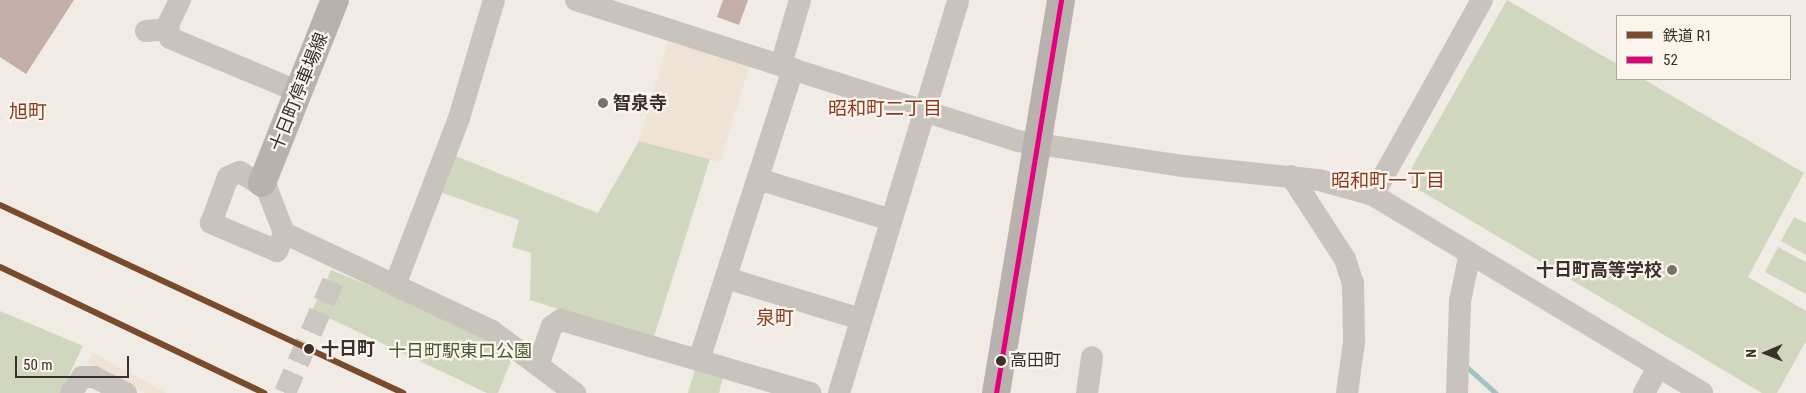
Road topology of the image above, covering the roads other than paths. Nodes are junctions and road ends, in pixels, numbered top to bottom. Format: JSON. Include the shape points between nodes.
{"nodes":[{"id":1,"x":180,"y":0,"type":"edge"},
{"id":2,"x":335,"y":0,"type":"edge"},
{"id":3,"x":494,"y":0,"type":"edge"},
{"id":4,"x":576,"y":0,"type":"edge"},
{"id":5,"x":800,"y":0,"type":"edge"},
{"id":6,"x":1062,"y":0,"type":"edge"},
{"id":7,"x":1482,"y":0,"type":"edge"},
{"id":8,"x":958,"y":2,"type":"dead end"},
{"id":9,"x":787,"y":67,"type":"junction"},
{"id":10,"x":299,"y":92,"type":"junction"},
{"id":11,"x":924,"y":110,"type":"junction"},
{"id":12,"x":1038,"y":146,"type":"junction"},
{"id":13,"x":1291,"y":176,"type":"junction"},
{"id":14,"x":758,"y":179,"type":"junction"},
{"id":15,"x":262,"y":183,"type":"junction"},
{"id":16,"x":1373,"y":195,"type":"junction"},
{"id":17,"x":891,"y":220,"type":"junction"},
{"id":18,"x":284,"y":234,"type":"junction"},
{"id":19,"x":1470,"y":252,"type":"junction"},
{"id":20,"x":726,"y":278,"type":"junction"},
{"id":21,"x":396,"y":285,"type":"junction"},
{"id":22,"x":861,"y":319,"type":"junction"},
{"id":23,"x":1092,"y":357,"type":"dead end"},
{"id":24,"x":699,"y":360,"type":"junction"},
{"id":25,"x":539,"y":363,"type":"junction"},
{"id":26,"x":1658,"y":368,"type":"junction"},
{"id":27,"x":71,"y":393,"type":"edge"},
{"id":28,"x":126,"y":393,"type":"edge"},
{"id":29,"x":575,"y":393,"type":"edge"},
{"id":30,"x":811,"y":393,"type":"edge"},
{"id":31,"x":839,"y":393,"type":"edge"},
{"id":32,"x":996,"y":393,"type":"edge"},
{"id":33,"x":1087,"y":393,"type":"edge"},
{"id":34,"x":1347,"y":393,"type":"edge"},
{"id":35,"x":1457,"y":393,"type":"edge"},
{"id":36,"x":1644,"y":393,"type":"edge"},
{"id":37,"x":1702,"y":393,"type":"edge"}],
"edges":[{"from":1,"to":10,"type":"street","via":[[157,30]]},
{"from":2,"to":10,"type":"main road","name":"十日町停車場線"},
{"from":3,"to":21,"type":"street","via":[[459,118]]},
{"from":4,"to":9,"type":"street"},
{"from":5,"to":9,"type":"street"},
{"from":6,"to":12,"type":"main road"},
{"from":7,"to":16,"type":"street"},
{"from":8,"to":11,"type":"street"},
{"from":9,"to":11,"type":"street"},
{"from":9,"to":14,"type":"street"},
{"from":10,"to":15,"type":"main road","name":"十日町停車場線"},
{"from":11,"to":12,"type":"street"},
{"from":11,"to":17,"type":"street"},
{"from":12,"to":13,"type":"street"},
{"from":12,"to":32,"type":"main road"},
{"from":13,"to":16,"type":"street"},
{"from":13,"to":34,"type":"street","via":[[1345,259],[1353,283],[1354,342]]},
{"from":14,"to":17,"type":"street"},
{"from":14,"to":20,"type":"street"},
{"from":15,"to":18,"type":"street"},
{"from":15,"to":18,"type":"street","via":[[232,173],[212,223],[273,253]]},
{"from":16,"to":19,"type":"street"},
{"from":17,"to":22,"type":"street"},
{"from":18,"to":21,"type":"street"},
{"from":19,"to":26,"type":"street"},
{"from":19,"to":35,"type":"street","via":[[1460,301]]},
{"from":20,"to":22,"type":"street"},
{"from":20,"to":24,"type":"street"},
{"from":21,"to":25,"type":"street","via":[[492,331]]},
{"from":22,"to":31,"type":"street"},
{"from":23,"to":33,"type":"street"},
{"from":24,"to":25,"type":"street","via":[[561,320],[552,326]]},
{"from":24,"to":30,"type":"street"},
{"from":25,"to":29,"type":"street"},
{"from":26,"to":36,"type":"street"},
{"from":26,"to":37,"type":"street"},
{"from":27,"to":28,"type":"street","via":[[82,377],[94,377]]}]}
